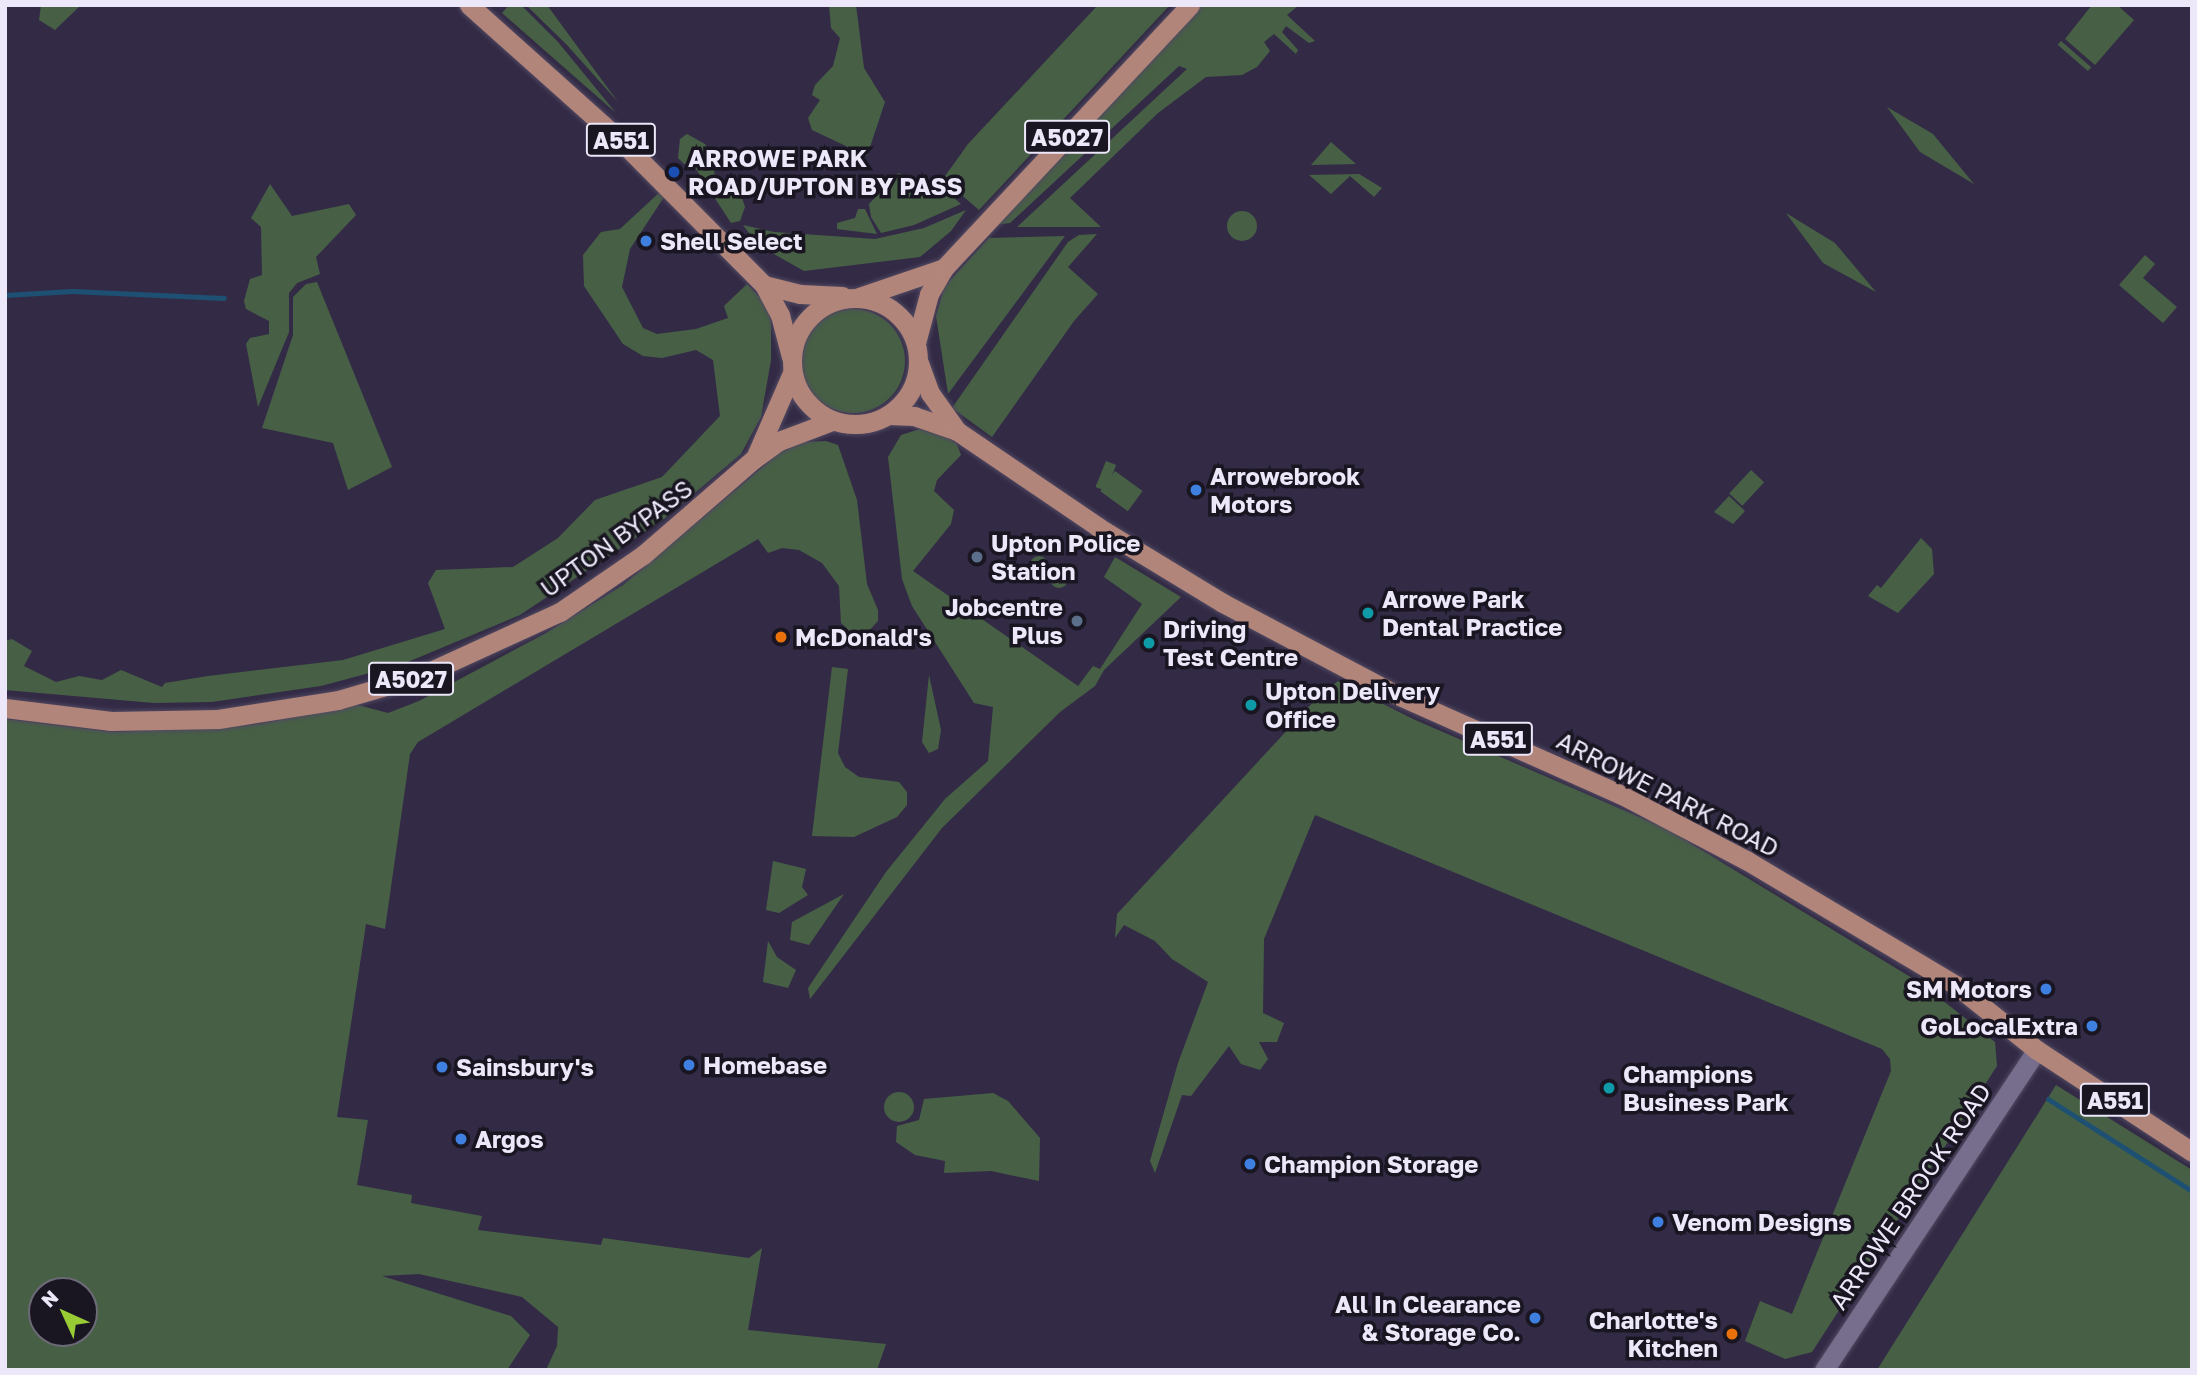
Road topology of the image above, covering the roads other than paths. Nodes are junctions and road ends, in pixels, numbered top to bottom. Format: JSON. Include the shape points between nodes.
{"nodes":[{"id":1,"x":469,"y":5,"type":"edge"},
{"id":2,"x":1190,"y":5,"type":"edge"},
{"id":3,"x":944,"y":268,"type":"junction"},
{"id":4,"x":764,"y":285,"type":"junction"},
{"id":5,"x":856,"y":297,"type":"junction"},
{"id":6,"x":917,"y":352,"type":"junction"},
{"id":7,"x":792,"y":365,"type":"junction"},
{"id":8,"x":888,"y":415,"type":"junction"},
{"id":9,"x":832,"y":421,"type":"junction"},
{"id":10,"x":957,"y":431,"type":"junction"},
{"id":11,"x":754,"y":459,"type":"junction"},
{"id":12,"x":5,"y":708,"type":"edge"},
{"id":13,"x":2037,"y":1050,"type":"junction"},
{"id":14,"x":2192,"y":1152,"type":"edge"},
{"id":15,"x":1824,"y":1370,"type":"edge"}],
"edges":[{"from":1,"to":4,"type":"main road","number":"A551","via":[[622,142]]},
{"from":2,"to":3,"type":"main road","number":"A5027"},
{"from":3,"to":5,"type":"main road","number":"A5027"},
{"from":3,"to":6,"type":"main road","number":"A5027","via":[[929,294]]},
{"from":4,"to":5,"type":"main road","via":[[800,294]]},
{"from":4,"to":7,"type":"main road","via":[[780,315]]},
{"from":5,"to":6,"type":"main road","via":[[894,311]]},
{"from":5,"to":7,"type":"main road","via":[[834,301],[811,316],[795,339]]},
{"from":6,"to":8,"type":"main road","via":[[904,401]]},
{"from":6,"to":10,"type":"main road","name":"ARROWE PARK ROAD","number":"A551","via":[[930,393]]},
{"from":7,"to":9,"type":"main road","via":[[806,402]]},
{"from":7,"to":11,"type":"main road","name":"UPTON BYPASS","number":"A5027"},
{"from":8,"to":9,"type":"main road","via":[[868,424]]},
{"from":8,"to":10,"type":"main road","name":"ARROWE PARK ROAD","number":"A551","via":[[914,416]]},
{"from":9,"to":11,"type":"main road","name":"UPTON BYPASS","number":"A5027","via":[[790,436]]},
{"from":10,"to":13,"type":"main road","name":"ARROWE PARK ROAD","number":"A551","via":[[1098,527],[1223,603],[1395,694],[1622,795],[1834,910],[1957,986]]},
{"from":11,"to":12,"type":"main road","name":"UPTON BYPASS","number":"A5027","via":[[652,548],[581,599],[420,677],[338,700],[218,719],[111,721]]},
{"from":13,"to":14,"type":"main road","name":"ARROWE PARK ROAD","number":"A551"},
{"from":13,"to":15,"type":"street","name":"ARROWE BROOK ROAD"}]}
